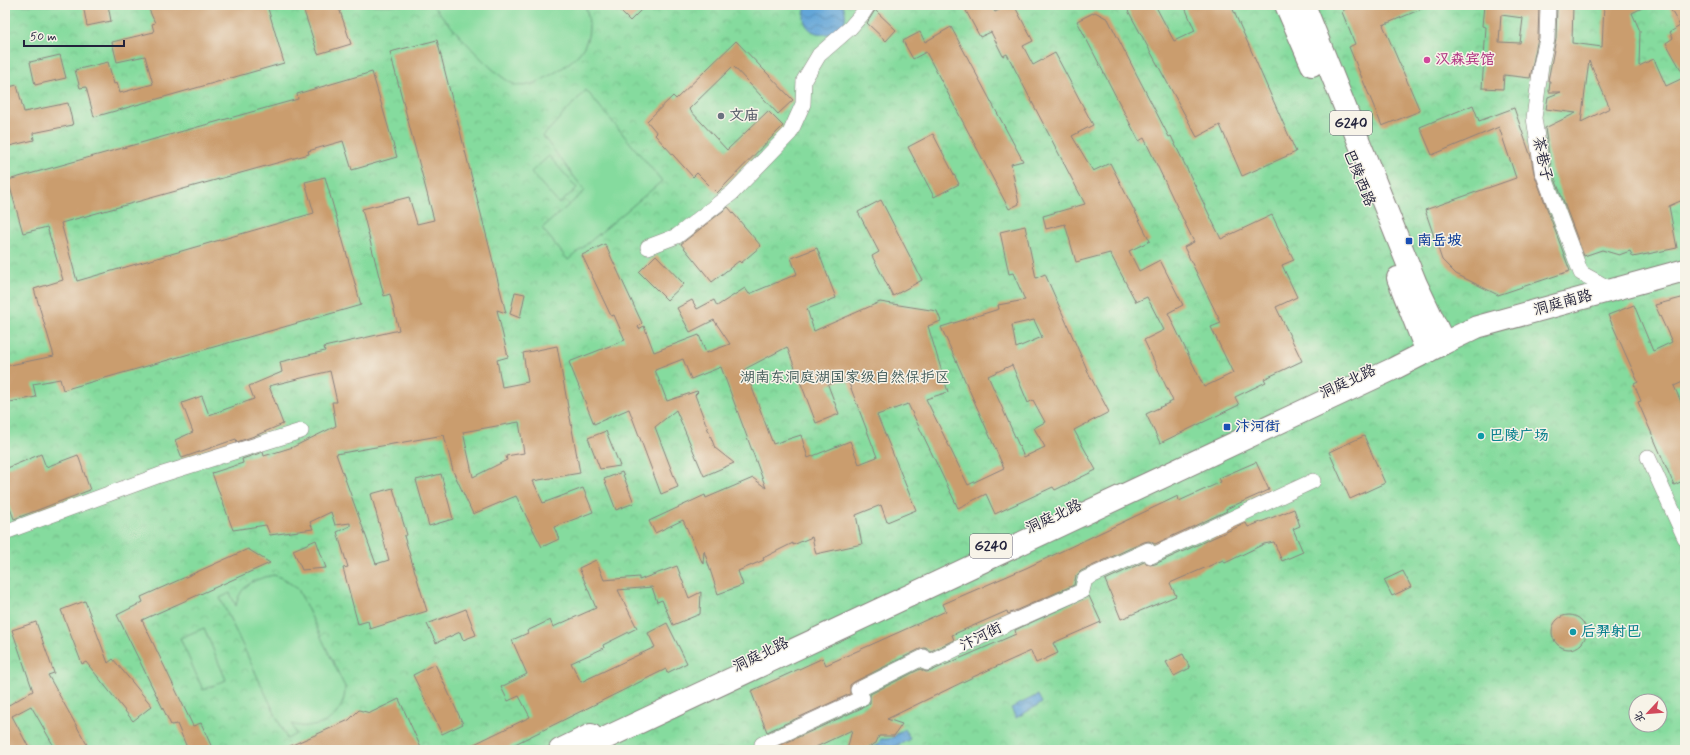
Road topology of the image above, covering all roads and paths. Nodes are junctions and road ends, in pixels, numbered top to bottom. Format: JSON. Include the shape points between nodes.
{"nodes":[{"id":1,"x":868,"y":5,"type":"edge"},
{"id":2,"x":1286,"y":5,"type":"edge"},
{"id":3,"x":1304,"y":5,"type":"edge"},
{"id":4,"x":1548,"y":5,"type":"edge"},
{"id":5,"x":648,"y":247,"type":"dead end"},
{"id":6,"x":1685,"y":270,"type":"edge"},
{"id":7,"x":1612,"y":290,"type":"junction"},
{"id":8,"x":1434,"y":344,"type":"junction"},
{"id":9,"x":301,"y":431,"type":"dead end"},
{"id":10,"x":1648,"y":457,"type":"dead end"},
{"id":11,"x":1313,"y":481,"type":"dead end"},
{"id":12,"x":5,"y":532,"type":"edge"},
{"id":13,"x":1685,"y":538,"type":"edge"},
{"id":14,"x":762,"y":744,"type":"dead end"},
{"id":15,"x":560,"y":750,"type":"edge"},
{"id":16,"x":580,"y":750,"type":"edge"}],
"edges":[{"from":1,"to":5,"type":"street","via":[[850,28],[819,55],[804,80],[803,104],[790,133],[732,193],[677,236]]},
{"from":2,"to":8,"type":"main road","name":"巴陵西路","number":"G240"},
{"from":3,"to":8,"type":"main road","name":"巴陵西路","number":"G240","via":[[1416,284]]},
{"from":4,"to":7,"type":"street","name":"茶巷子","via":[[1547,39],[1534,118],[1542,170],[1580,273]]},
{"from":6,"to":7,"type":"main road","name":"洞庭南路"},
{"from":7,"to":8,"type":"main road","name":"洞庭南路","via":[[1477,327]]},
{"from":8,"to":15,"type":"main road","name":"洞庭北路","number":"G240","via":[[917,580]]},
{"from":8,"to":16,"type":"main road","name":"洞庭北路","number":"G240"},
{"from":9,"to":12,"type":"street","via":[[160,475]]},
{"from":10,"to":13,"type":"street"},
{"from":11,"to":14,"type":"street","name":"汴河街","via":[[1151,556],[1148,550],[1085,579],[1082,591],[927,663],[924,657],[858,690],[862,698]]}]}
